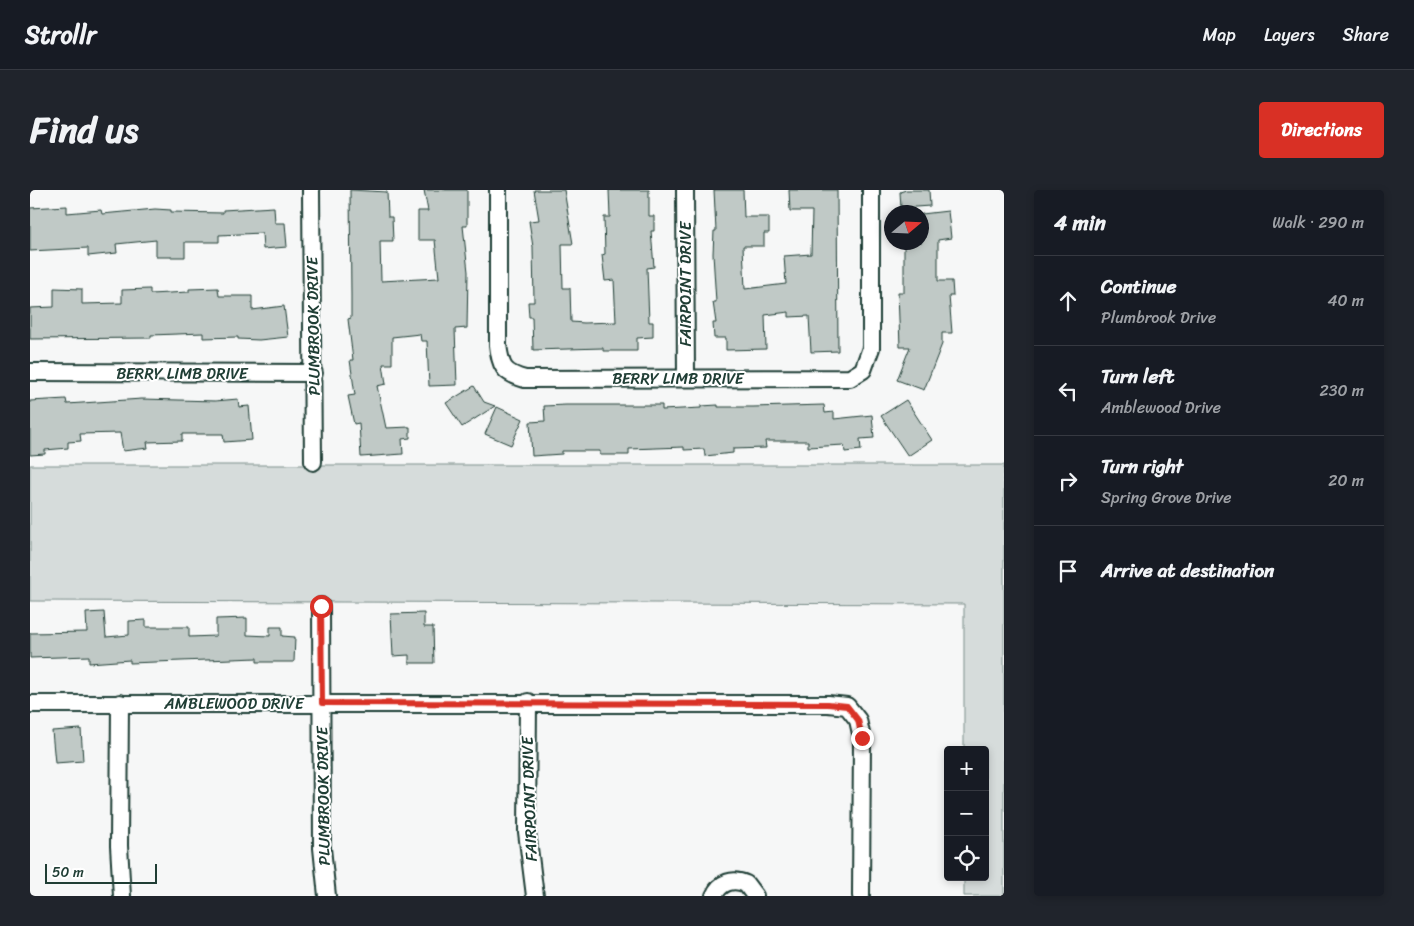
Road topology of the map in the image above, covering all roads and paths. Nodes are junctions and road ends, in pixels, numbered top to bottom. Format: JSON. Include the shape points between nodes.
{"nodes":[{"id":1,"x":311,"y":190,"type":"edge"},
{"id":2,"x":498,"y":190,"type":"edge"},
{"id":3,"x":685,"y":190,"type":"edge"},
{"id":4,"x":871,"y":190,"type":"edge"},
{"id":5,"x":30,"y":372,"type":"edge"},
{"id":6,"x":314,"y":373,"type":"junction"},
{"id":7,"x":686,"y":378,"type":"junction"},
{"id":8,"x":314,"y":462,"type":"dead end"},
{"id":9,"x":321,"y":606,"type":"dead end"},
{"id":10,"x":528,"y":702,"type":"junction"},
{"id":11,"x":120,"y":703,"type":"junction"},
{"id":12,"x":322,"y":703,"type":"junction"},
{"id":13,"x":30,"y":704,"type":"edge"},
{"id":14,"x":122,"y":896,"type":"edge"},
{"id":15,"x":327,"y":896,"type":"edge"},
{"id":16,"x":535,"y":896,"type":"edge"},
{"id":17,"x":714,"y":896,"type":"edge"},
{"id":18,"x":755,"y":896,"type":"edge"},
{"id":19,"x":861,"y":896,"type":"edge"}],
"edges":[{"from":1,"to":6,"type":"street","name":"PLUMBROOK DRIVE"},
{"from":2,"to":7,"type":"street","name":"BERRY LIMB DRIVE","via":[[498,345],[501,363],[510,375],[526,379]]},
{"from":3,"to":7,"type":"street","name":"FAIRPOINT DRIVE"},
{"from":4,"to":7,"type":"street","name":"BERRY LIMB DRIVE","via":[[871,348],[863,370],[850,378]]},
{"from":5,"to":6,"type":"street","name":"BERRY LIMB DRIVE"},
{"from":6,"to":8,"type":"street","name":"PLUMBROOK DRIVE"},
{"from":9,"to":12,"type":"street","name":"PLUMBROOK DRIVE"},
{"from":10,"to":12,"type":"street","name":"AMBLEWOOD DRIVE"},
{"from":10,"to":16,"type":"street","name":"FAIRPOINT DRIVE","via":[[527,832]]},
{"from":10,"to":19,"type":"street","name":"AMBLEWOOD DRIVE","via":[[847,706],[858,720],[862,738]]},
{"from":11,"to":12,"type":"street","name":"AMBLEWOOD DRIVE"},
{"from":11,"to":13,"type":"street","name":"AMBLEWOOD DRIVE"},
{"from":11,"to":14,"type":"street"},
{"from":12,"to":15,"type":"street","name":"PLUMBROOK DRIVE","via":[[322,839]]},
{"from":17,"to":18,"type":"street","via":[[719,887],[732,881],[746,884]]}]}
